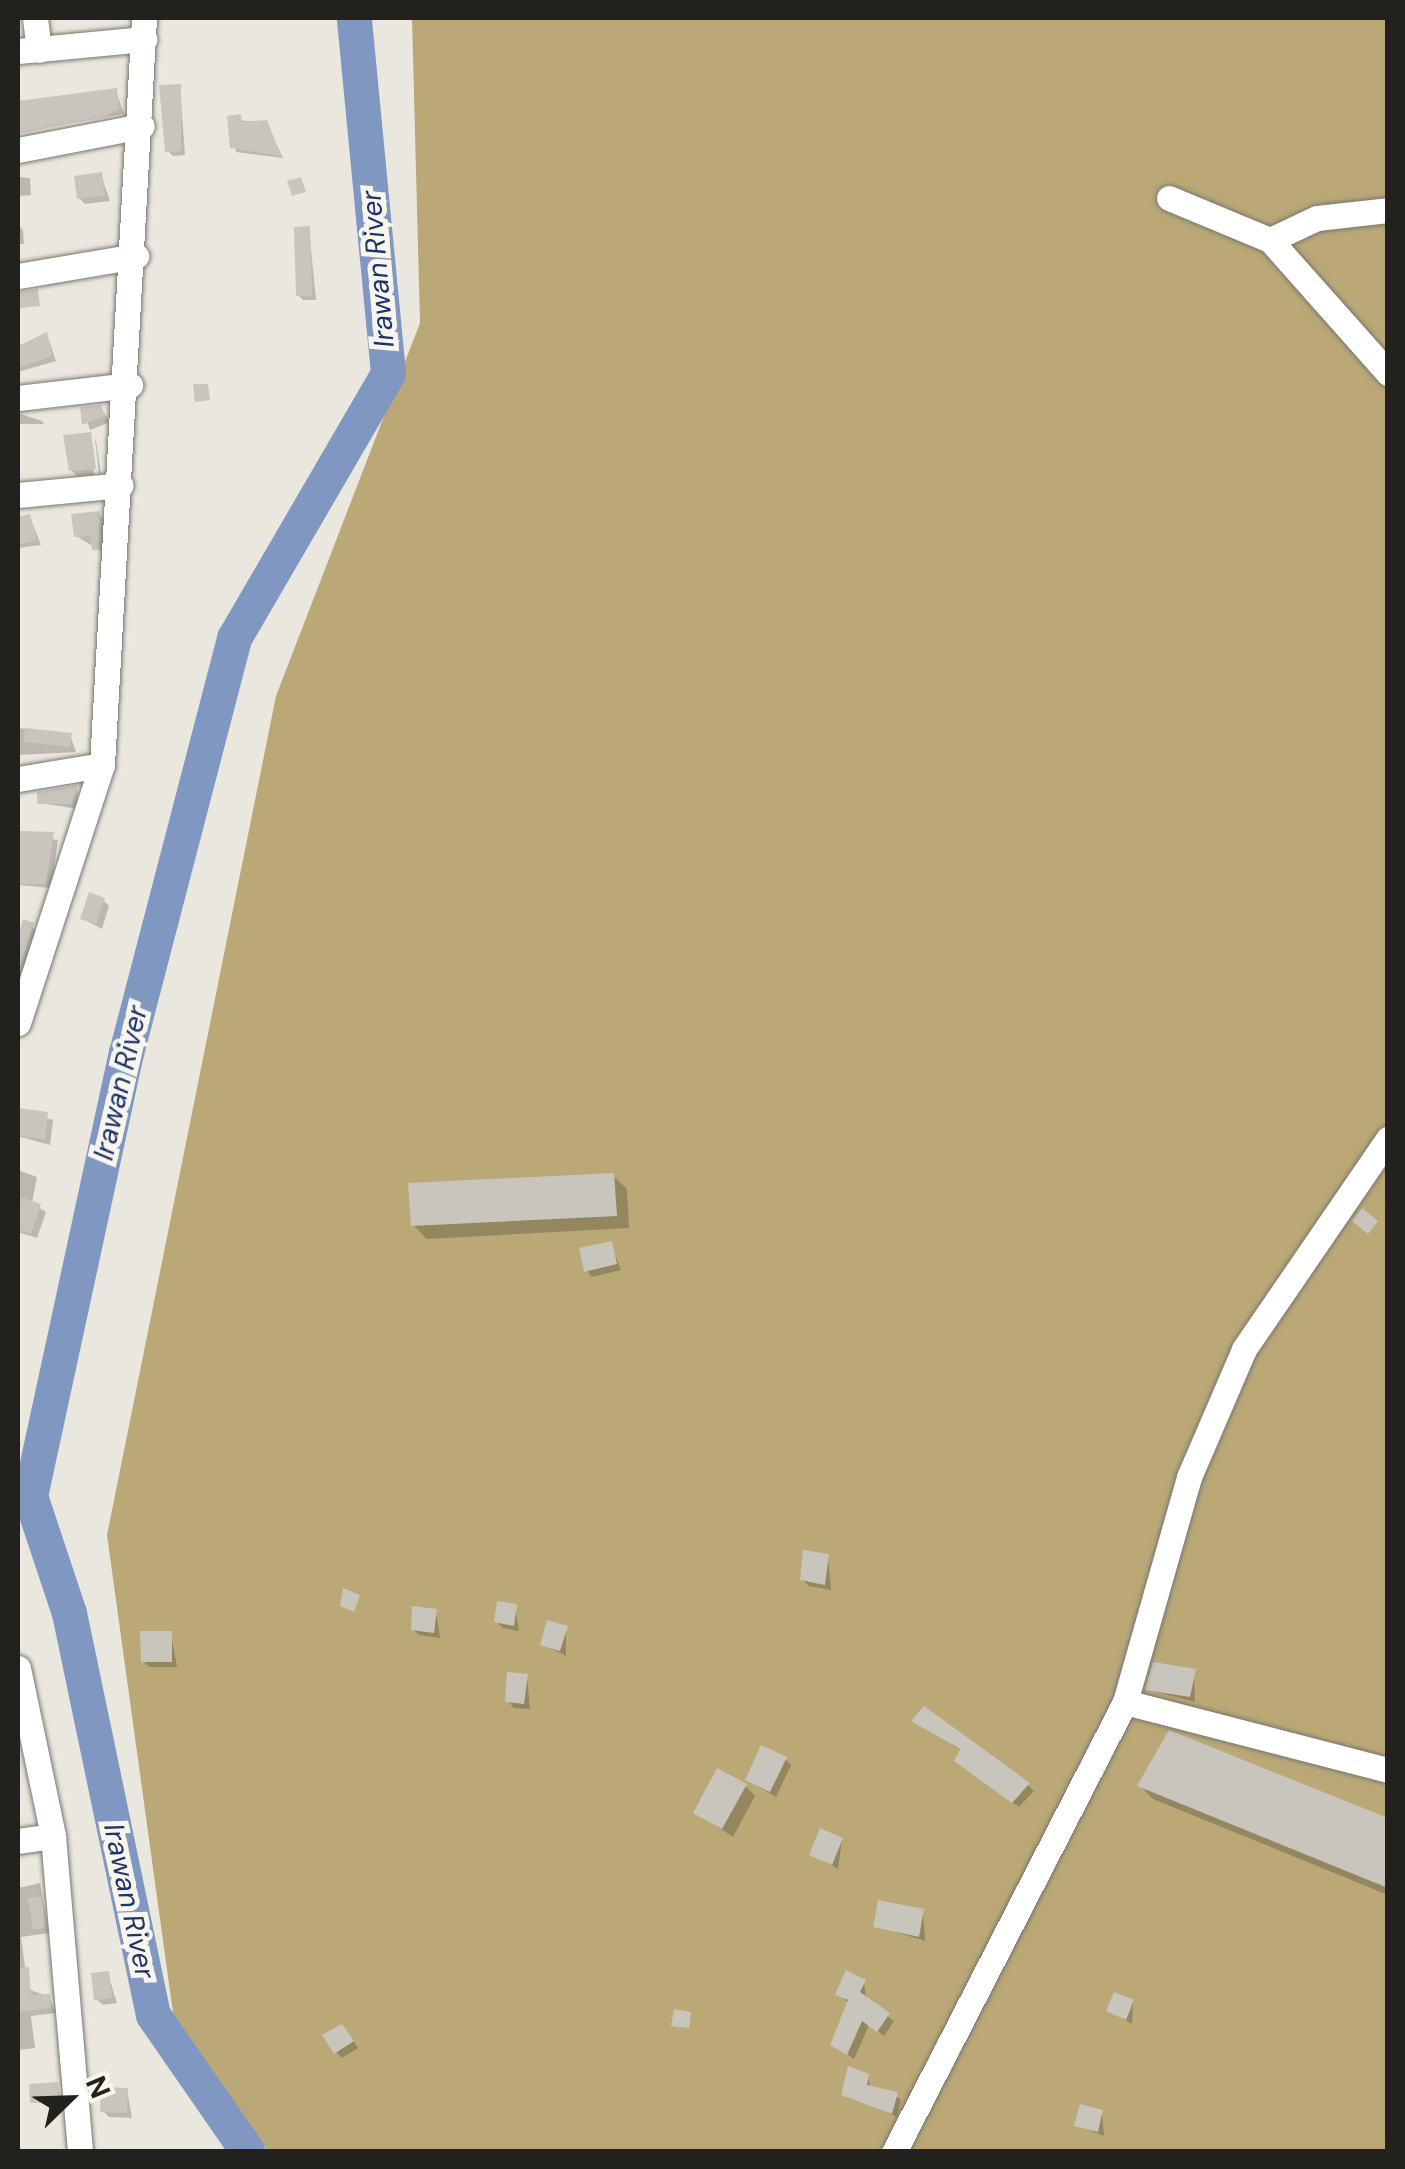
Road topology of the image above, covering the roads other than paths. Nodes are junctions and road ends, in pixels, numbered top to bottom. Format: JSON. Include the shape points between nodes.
{"nodes":[{"id":1,"x":35,"y":18,"type":"edge"},
{"id":2,"x":144,"y":28,"type":"edge"},
{"id":3,"x":28,"y":51,"type":"edge"},
{"id":4,"x":142,"y":126,"type":"junction"},
{"id":5,"x":18,"y":150,"type":"edge"},
{"id":6,"x":1169,"y":198,"type":"dead end"},
{"id":7,"x":1388,"y":210,"type":"edge"},
{"id":8,"x":1270,"y":240,"type":"junction"},
{"id":9,"x":136,"y":256,"type":"junction"},
{"id":10,"x":18,"y":276,"type":"edge"},
{"id":11,"x":1388,"y":374,"type":"edge"},
{"id":12,"x":130,"y":385,"type":"junction"},
{"id":13,"x":18,"y":398,"type":"edge"},
{"id":14,"x":122,"y":486,"type":"junction"},
{"id":15,"x":18,"y":495,"type":"edge"},
{"id":16,"x":102,"y":765,"type":"junction"},
{"id":17,"x":18,"y":778,"type":"edge"},
{"id":18,"x":18,"y":1022,"type":"edge"},
{"id":19,"x":1388,"y":1139,"type":"edge"},
{"id":20,"x":18,"y":1668,"type":"edge"},
{"id":21,"x":1125,"y":1702,"type":"junction"},
{"id":22,"x":1388,"y":1770,"type":"edge"},
{"id":23,"x":53,"y":1836,"type":"junction"},
{"id":24,"x":18,"y":1840,"type":"edge"},
{"id":25,"x":80,"y":2152,"type":"edge"},
{"id":26,"x":894,"y":2152,"type":"edge"}],
"edges":[{"from":1,"to":3,"type":"street"},
{"from":2,"to":3,"type":"street"},
{"from":2,"to":4,"type":"street"},
{"from":4,"to":5,"type":"street"},
{"from":4,"to":9,"type":"street"},
{"from":6,"to":8,"type":"street"},
{"from":7,"to":8,"type":"street","via":[[1317,218]]},
{"from":8,"to":11,"type":"street"},
{"from":9,"to":10,"type":"street"},
{"from":9,"to":12,"type":"street"},
{"from":12,"to":13,"type":"street"},
{"from":12,"to":14,"type":"street"},
{"from":14,"to":15,"type":"street"},
{"from":14,"to":16,"type":"street"},
{"from":16,"to":17,"type":"street"},
{"from":16,"to":18,"type":"street"},
{"from":19,"to":21,"type":"street","via":[[1244,1349],[1189,1477]]},
{"from":20,"to":23,"type":"street"},
{"from":21,"to":22,"type":"street"},
{"from":21,"to":26,"type":"street"},
{"from":23,"to":24,"type":"street"},
{"from":23,"to":25,"type":"street"}]}
